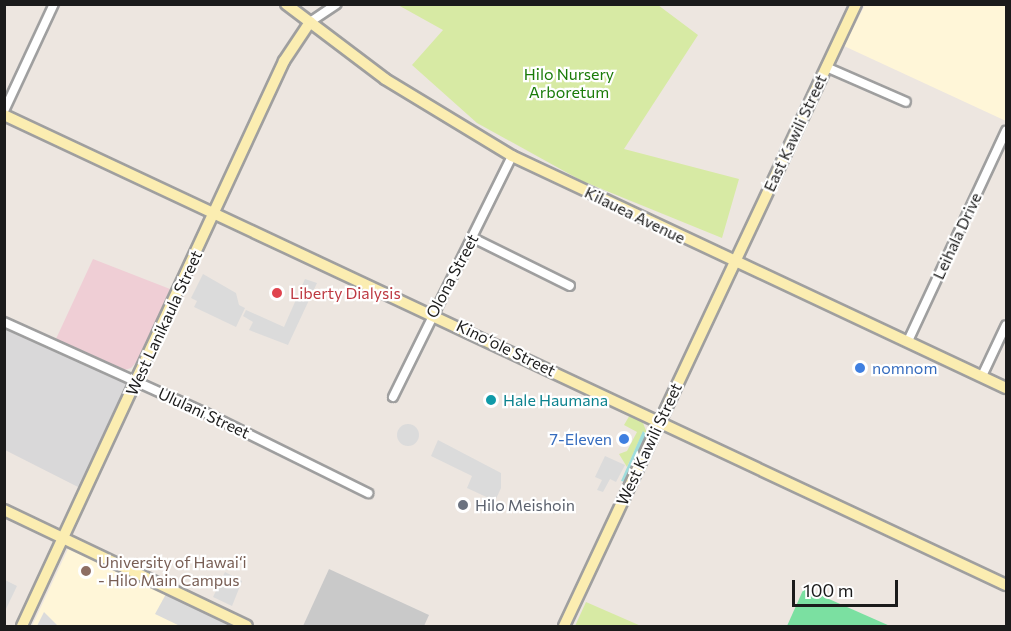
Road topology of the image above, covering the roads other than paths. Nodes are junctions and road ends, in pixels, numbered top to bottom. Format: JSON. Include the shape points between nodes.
{"nodes":[{"id":1,"x":54,"y":4,"type":"edge"},
{"id":2,"x":286,"y":4,"type":"edge"},
{"id":3,"x":337,"y":4,"type":"edge"},
{"id":4,"x":856,"y":4,"type":"edge"},
{"id":5,"x":310,"y":22,"type":"junction"},
{"id":6,"x":826,"y":67,"type":"junction"},
{"id":7,"x":906,"y":102,"type":"dead end"},
{"id":8,"x":4,"y":111,"type":"edge"},
{"id":9,"x":4,"y":115,"type":"edge"},
{"id":10,"x":1006,"y":131,"type":"edge"},
{"id":11,"x":512,"y":156,"type":"junction"},
{"id":12,"x":215,"y":214,"type":"junction"},
{"id":13,"x":473,"y":238,"type":"junction"},
{"id":14,"x":734,"y":262,"type":"junction"},
{"id":15,"x":570,"y":286,"type":"dead end"},
{"id":16,"x":432,"y":313,"type":"junction"},
{"id":17,"x":4,"y":322,"type":"edge"},
{"id":18,"x":1006,"y":325,"type":"edge"},
{"id":19,"x":908,"y":341,"type":"junction"},
{"id":20,"x":982,"y":376,"type":"junction"},
{"id":21,"x":138,"y":382,"type":"junction"},
{"id":22,"x":1006,"y":388,"type":"edge"},
{"id":23,"x":393,"y":397,"type":"dead end"},
{"id":24,"x":660,"y":423,"type":"junction"},
{"id":25,"x":368,"y":493,"type":"dead end"},
{"id":26,"x":4,"y":510,"type":"edge"},
{"id":27,"x":63,"y":538,"type":"junction"},
{"id":28,"x":1006,"y":585,"type":"edge"},
{"id":29,"x":22,"y":627,"type":"edge"},
{"id":30,"x":247,"y":627,"type":"edge"},
{"id":31,"x":564,"y":627,"type":"edge"}],
"edges":[{"from":1,"to":8,"type":"street"},
{"from":2,"to":5,"type":"street","name":"Kilauea Avenue"},
{"from":3,"to":5,"type":"street"},
{"from":4,"to":6,"type":"street","name":"East Kawili Street"},
{"from":5,"to":11,"type":"street","name":"Kilauea Avenue","via":[[385,79]]},
{"from":5,"to":12,"type":"street","name":"West Lanikaula Street","via":[[284,61]]},
{"from":6,"to":7,"type":"street"},
{"from":6,"to":14,"type":"street","name":"East Kawili Street"},
{"from":9,"to":12,"type":"street","name":"Kinoʻole Street"},
{"from":10,"to":19,"type":"street","name":"Leihala Drive"},
{"from":11,"to":13,"type":"street","name":"Olona Street"},
{"from":11,"to":14,"type":"street","name":"Kilauea Avenue"},
{"from":12,"to":16,"type":"street","name":"Kinoʻole Street"},
{"from":12,"to":21,"type":"street","name":"West Lanikaula Street"},
{"from":13,"to":15,"type":"street"},
{"from":13,"to":16,"type":"street","name":"Olona Street"},
{"from":14,"to":19,"type":"street","name":"Kilauea Avenue"},
{"from":14,"to":24,"type":"street","name":"West Kawili Street"},
{"from":16,"to":23,"type":"street","name":"Olona Street"},
{"from":16,"to":24,"type":"street","name":"Kinoʻole Street"},
{"from":17,"to":21,"type":"street","name":"Ululani Street"},
{"from":18,"to":20,"type":"street"},
{"from":19,"to":20,"type":"street","name":"Kilauea Avenue"},
{"from":20,"to":22,"type":"street","name":"Kilauea Avenue"},
{"from":21,"to":25,"type":"street","name":"Ululani Street"},
{"from":21,"to":27,"type":"street","name":"West Lanikaula Street"},
{"from":24,"to":28,"type":"street","name":"Kinoʻole Street"},
{"from":24,"to":31,"type":"street","name":"West Kawili Street"},
{"from":26,"to":27,"type":"street"},
{"from":27,"to":29,"type":"street","name":"West Lanikaula Street"},
{"from":27,"to":30,"type":"street"}]}
